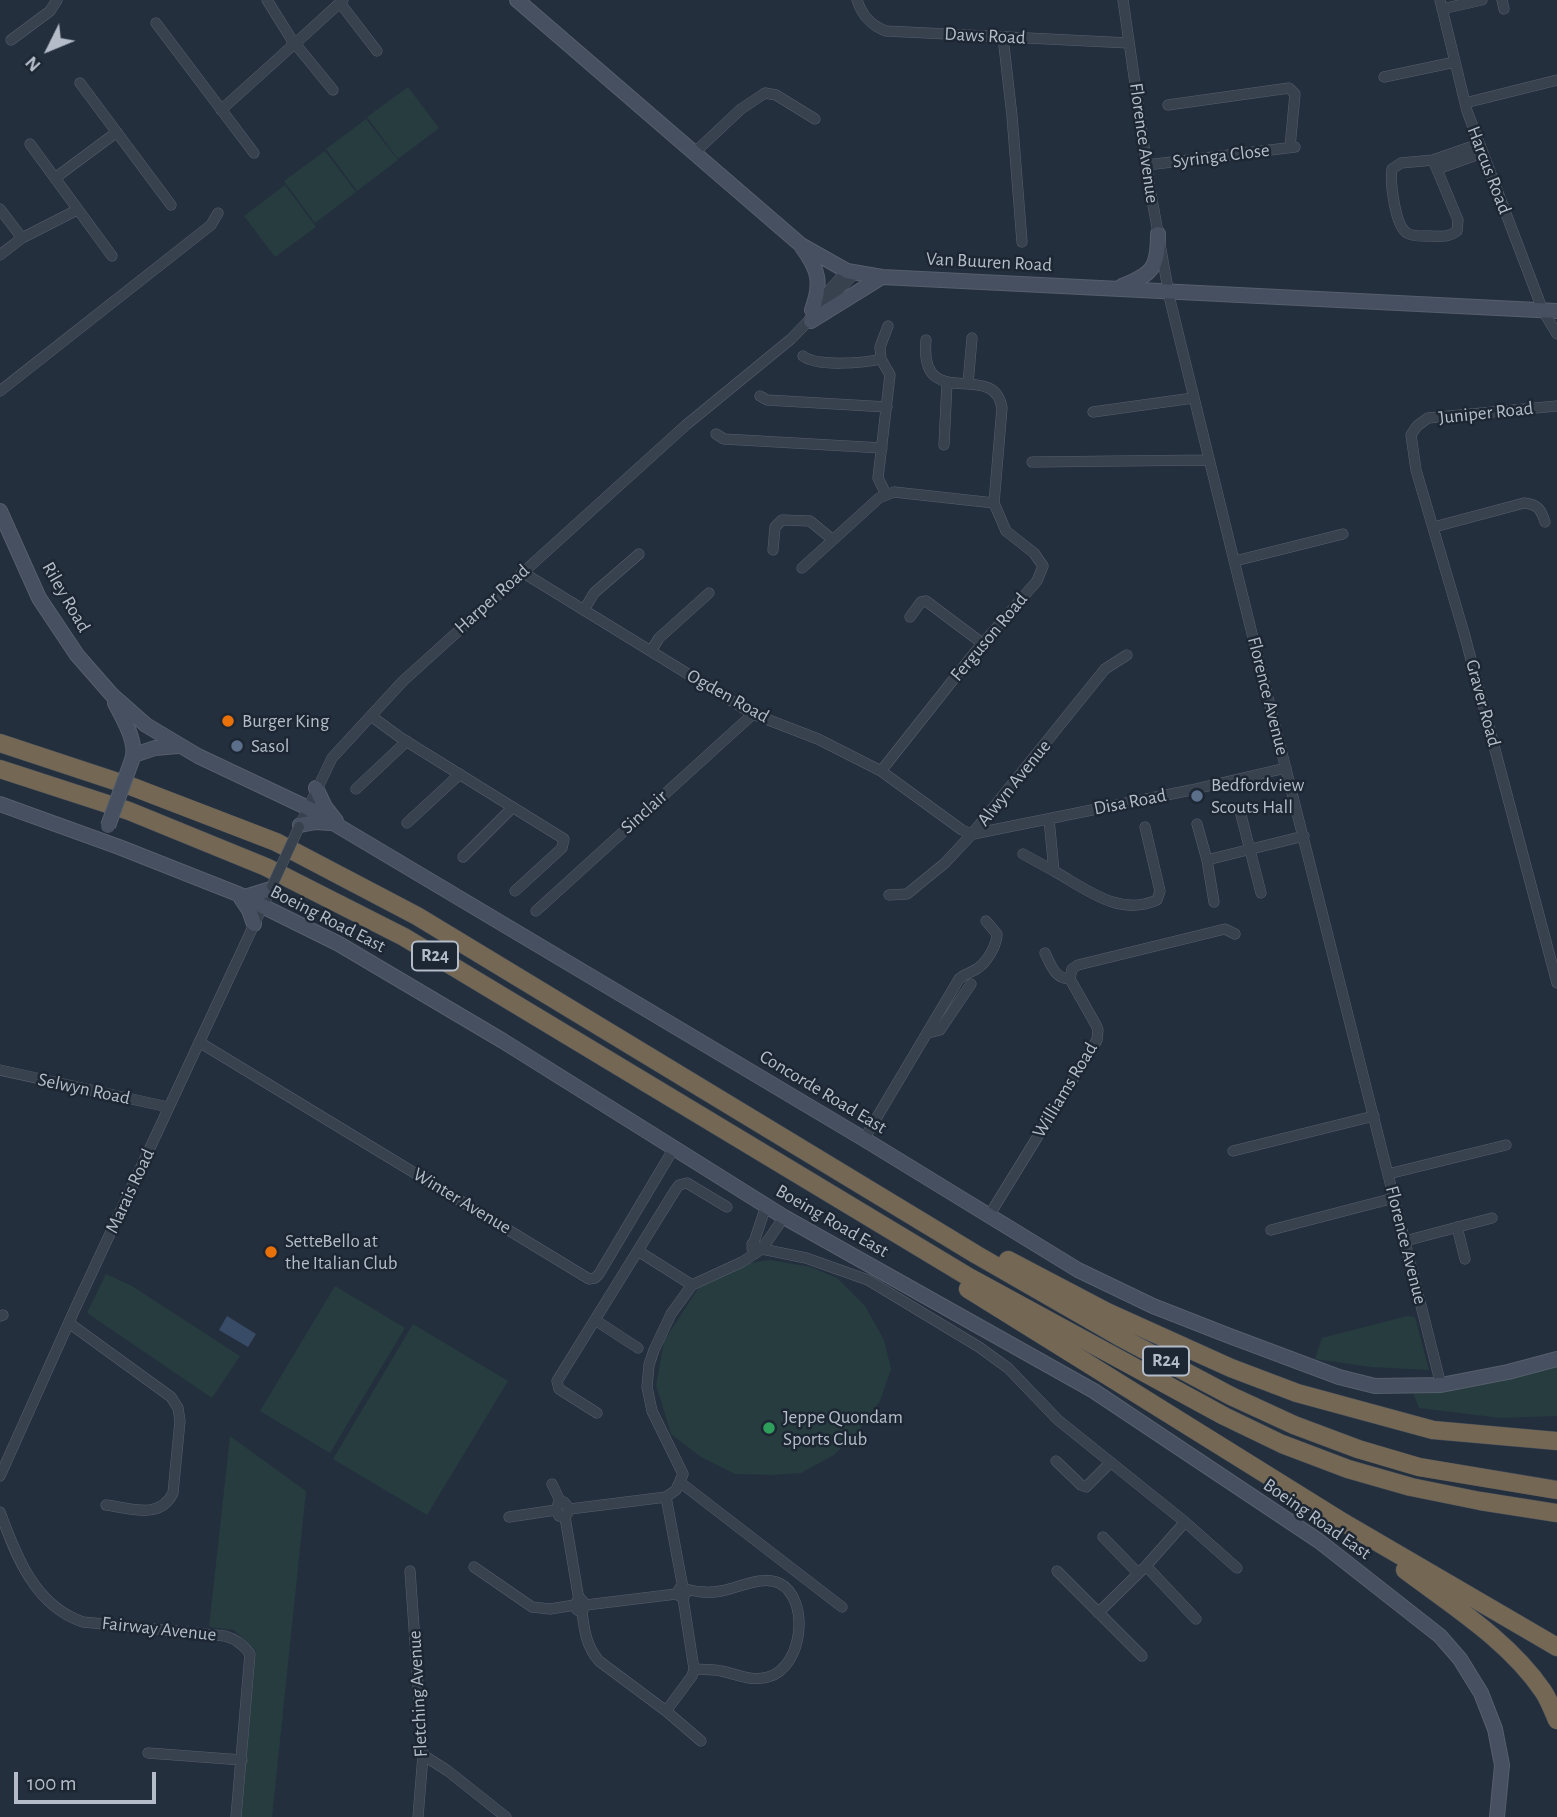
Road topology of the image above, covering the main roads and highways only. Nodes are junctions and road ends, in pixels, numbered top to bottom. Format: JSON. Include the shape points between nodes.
{"nodes":[{"id":1,"x":517,"y":0,"type":"edge"},
{"id":2,"x":1158,"y":233,"type":"road end"},
{"id":3,"x":801,"y":246,"type":"junction"},
{"id":4,"x":882,"y":277,"type":"junction"},
{"id":5,"x":1118,"y":288,"type":"junction"},
{"id":6,"x":1550,"y":311,"type":"edge"},
{"id":7,"x":0,"y":511,"type":"edge"},
{"id":8,"x":112,"y":695,"type":"junction"},
{"id":9,"x":0,"y":743,"type":"edge"},
{"id":10,"x":178,"y":746,"type":"junction"},
{"id":11,"x":133,"y":757,"type":"junction"},
{"id":12,"x":0,"y":769,"type":"edge"},
{"id":13,"x":283,"y":797,"type":"junction"},
{"id":14,"x":0,"y":804,"type":"edge"},
{"id":15,"x":39,"y":818,"type":"junction"},
{"id":16,"x":338,"y":826,"type":"junction"},
{"id":17,"x":108,"y":827,"type":"junction"},
{"id":18,"x":119,"y":847,"type":"junction"},
{"id":19,"x":241,"y":895,"type":"junction"},
{"id":20,"x":279,"y":915,"type":"junction"},
{"id":21,"x":254,"y":924,"type":"road end"},
{"id":22,"x":808,"y":1152,"type":"junction"},
{"id":23,"x":842,"y":1201,"type":"junction"},
{"id":24,"x":1557,"y":1359,"type":"edge"},
{"id":25,"x":1557,"y":1434,"type":"edge"},
{"id":26,"x":1483,"y":1436,"type":"junction"},
{"id":27,"x":1557,"y":1441,"type":"edge"},
{"id":28,"x":1557,"y":1490,"type":"edge"},
{"id":29,"x":1557,"y":1513,"type":"edge"},
{"id":30,"x":1341,"y":1521,"type":"junction"},
{"id":31,"x":1557,"y":1647,"type":"edge"},
{"id":32,"x":1557,"y":1720,"type":"edge"},
{"id":33,"x":1497,"y":1817,"type":"edge"}],
"edges":[{"from":1,"to":3,"type":"main road","name":"Van Buuren Road"},
{"from":2,"to":5,"type":"main road","via":[[1153,268]]},
{"from":3,"to":4,"type":"main road","name":"Van Buuren Road","via":[[851,272]]},
{"from":3,"to":4,"type":"main road","via":[[818,278],[811,315]]},
{"from":4,"to":5,"type":"main road","name":"Van Buuren Road"},
{"from":5,"to":6,"type":"main road","name":"Van Buuren Road"},
{"from":7,"to":8,"type":"main road","name":"Riley Road","via":[[39,598]]},
{"from":8,"to":10,"type":"main road","name":"Concorde Road East"},
{"from":8,"to":11,"type":"main road","via":[[126,725]]},
{"from":9,"to":22,"type":"highway","number":"R24","via":[[133,787],[275,842],[417,916]]},
{"from":10,"to":11,"type":"main road","via":[[155,748]]},
{"from":10,"to":13,"type":"main road","name":"Concorde Road East"},
{"from":11,"to":17,"type":"main road","bridge":true},
{"from":12,"to":23,"type":"highway","number":"R24","via":[[129,811],[266,867],[393,931]]},
{"from":13,"to":16,"type":"main road","name":"Concorde Road East"},
{"from":13,"to":16,"type":"main road","via":[[300,825]]},
{"from":13,"to":16,"type":"main road","via":[[317,787]]},
{"from":14,"to":15,"type":"main road","name":"Boeing Road East"},
{"from":15,"to":17,"type":"main road","via":[[94,832]]},
{"from":15,"to":18,"type":"main road","name":"Boeing Road East"},
{"from":16,"to":24,"type":"main road","name":"Concorde Road East","via":[[1111,1287],[1227,1335],[1375,1386],[1441,1385]]},
{"from":17,"to":18,"type":"main road"},
{"from":18,"to":19,"type":"main road","name":"Boeing Road East"},
{"from":19,"to":20,"type":"main road","name":"Boeing Road East"},
{"from":19,"to":20,"type":"main road","via":[[271,889]]},
{"from":19,"to":21,"type":"main road"},
{"from":20,"to":33,"type":"main road","name":"Boeing Road East","via":[[395,976],[765,1206],[1094,1391],[1319,1541],[1440,1636],[1482,1693],[1503,1765]]},
{"from":22,"to":26,"type":"highway","via":[[1107,1312],[1231,1368],[1394,1421]]},
{"from":22,"to":28,"type":"highway","number":"R24","via":[[977,1255],[1231,1396],[1358,1449],[1419,1467]]},
{"from":23,"to":29,"type":"highway","number":"R24","via":[[992,1289],[1282,1444],[1411,1487]]},
{"from":23,"to":30,"type":"highway","via":[[963,1286]]},
{"from":25,"to":26,"type":"highway"},
{"from":26,"to":27,"type":"highway"},
{"from":30,"to":31,"type":"highway"},
{"from":30,"to":32,"type":"highway","via":[[1505,1647],[1545,1693]]}]}
